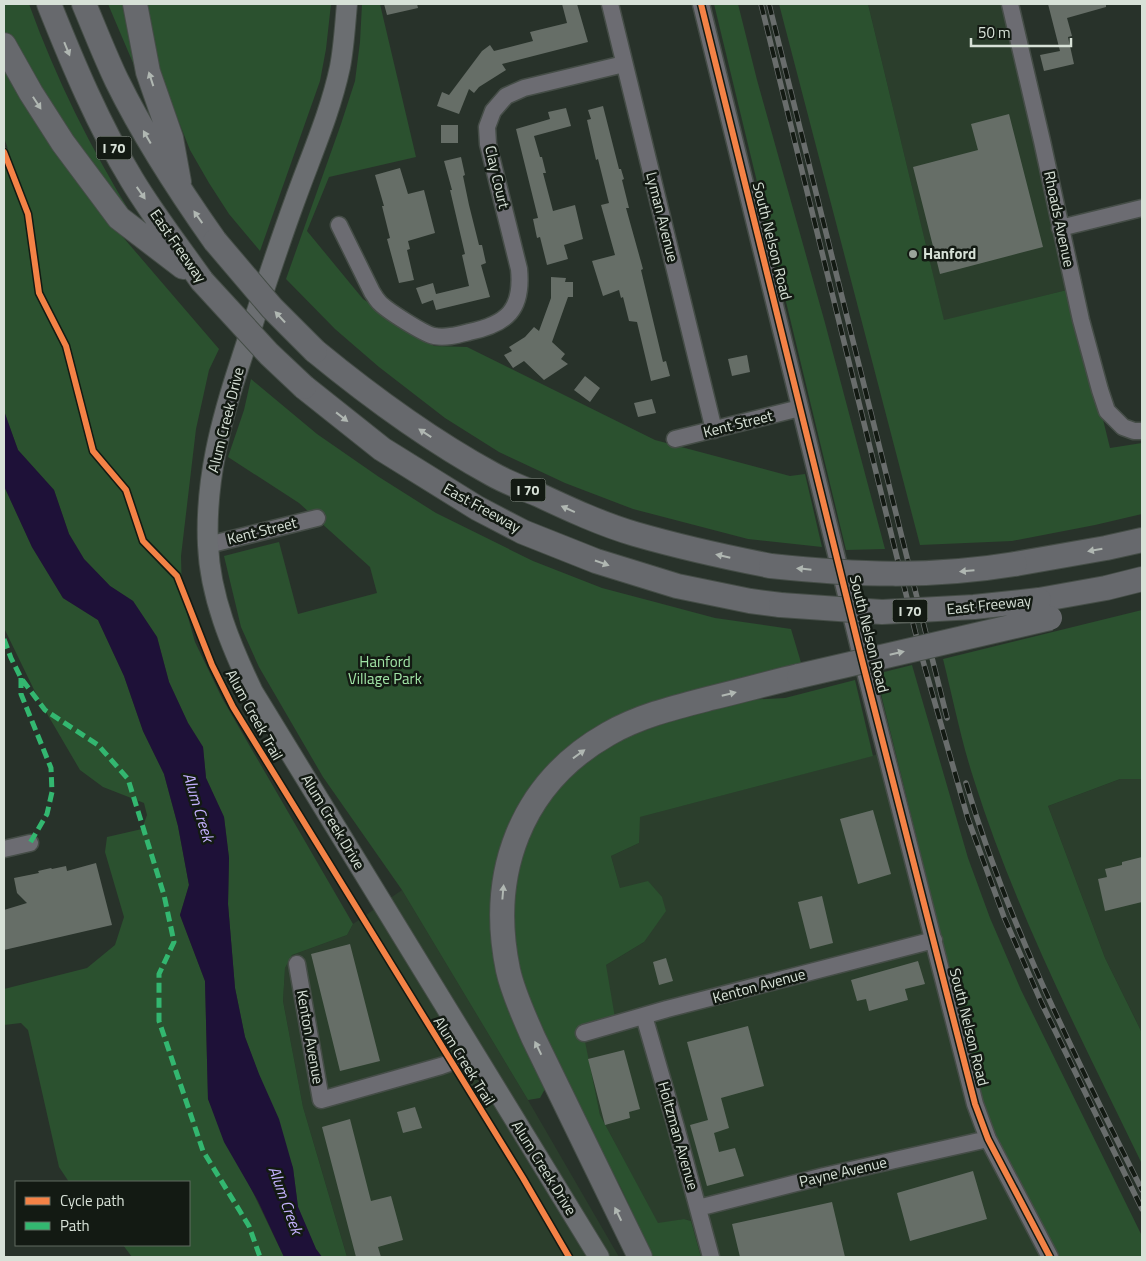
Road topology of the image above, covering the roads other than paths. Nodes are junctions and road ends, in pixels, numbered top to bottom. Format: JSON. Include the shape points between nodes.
{"nodes":[{"id":1,"x":49,"y":4,"type":"edge"},
{"id":2,"x":84,"y":4,"type":"edge"},
{"id":3,"x":135,"y":4,"type":"edge"},
{"id":4,"x":347,"y":4,"type":"edge"},
{"id":5,"x":610,"y":4,"type":"edge"},
{"id":6,"x":701,"y":4,"type":"edge"},
{"id":7,"x":1010,"y":4,"type":"edge"},
{"id":8,"x":4,"y":45,"type":"edge"},
{"id":9,"x":624,"y":64,"type":"junction"},
{"id":10,"x":181,"y":193,"type":"junction"},
{"id":11,"x":1142,"y":208,"type":"edge"},
{"id":12,"x":339,"y":225,"type":"dead end"},
{"id":13,"x":1060,"y":228,"type":"junction"},
{"id":14,"x":202,"y":281,"type":"junction"},
{"id":15,"x":800,"y":408,"type":"junction"},
{"id":16,"x":714,"y":430,"type":"junction"},
{"id":17,"x":1142,"y":431,"type":"edge"},
{"id":18,"x":675,"y":439,"type":"dead end"},
{"id":19,"x":317,"y":518,"type":"dead end"},
{"id":20,"x":1142,"y":540,"type":"edge"},
{"id":21,"x":208,"y":545,"type":"junction"},
{"id":22,"x":1142,"y":579,"type":"edge"},
{"id":23,"x":1045,"y":609,"type":"junction"},
{"id":24,"x":30,"y":842,"type":"dead end"},
{"id":25,"x":4,"y":849,"type":"edge"},
{"id":26,"x":934,"y":940,"type":"junction"},
{"id":27,"x":297,"y":964,"type":"dead end"},
{"id":28,"x":644,"y":1016,"type":"junction"},
{"id":29,"x":584,"y":1033,"type":"dead end"},
{"id":30,"x":475,"y":1054,"type":"junction"},
{"id":31,"x":988,"y":1139,"type":"junction"},
{"id":32,"x":698,"y":1208,"type":"junction"},
{"id":33,"x":599,"y":1257,"type":"edge"},
{"id":34,"x":640,"y":1257,"type":"edge"},
{"id":35,"x":711,"y":1257,"type":"edge"},
{"id":36,"x":1050,"y":1257,"type":"edge"}],
"edges":[{"from":1,"to":14,"type":"highway","name":"East Freeway","number":"I 70","one_way":true,"via":[[77,73],[132,181]]},
{"from":10,"to":2,"type":"highway","number":"I 70","one_way":true,"via":[[120,88]]},
{"from":10,"to":3,"type":"highway","one_way":true,"via":[[171,138],[148,72]]},
{"from":4,"to":21,"type":"main road","name":"Alum Creek Drive","via":[[340,67],[331,100],[225,408],[211,468]]},
{"from":5,"to":9,"type":"street","name":"Lyman Avenue"},
{"from":6,"to":15,"type":"street","name":"South Nelson Road"},
{"from":7,"to":13,"type":"street","name":"Rhoads Avenue"},
{"from":8,"to":14,"type":"highway","one_way":true,"via":[[63,142],[119,218]]},
{"from":9,"to":12,"type":"street","name":"Clay Court","via":[[524,88],[506,96],[493,111],[487,127],[488,144],[519,269],[519,294],[515,306],[497,323],[451,336],[433,336],[417,327],[383,305],[372,292]]},
{"from":9,"to":16,"type":"street","name":"Lyman Avenue"},
{"from":20,"to":10,"type":"highway","number":"I 70","one_way":true,"bridge":true,"via":[[972,571],[903,574],[829,572],[771,566],[727,557],[634,533],[583,515],[494,475],[449,449],[404,420],[315,351],[272,308],[215,241]]},
{"from":11,"to":13,"type":"street"},
{"from":13,"to":17,"type":"street","name":"Rhoads Avenue","via":[[1107,411],[1123,427]]},
{"from":14,"to":23,"type":"highway","name":"East Freeway","number":"I 70","one_way":true,"bridge":true,"via":[[304,387],[382,448],[477,508],[523,532],[596,561],[677,586],[781,605],[882,612],[956,608]]},
{"from":15,"to":16,"type":"street","name":"Kent Street"},
{"from":15,"to":26,"type":"street","name":"South Nelson Road"},
{"from":16,"to":18,"type":"street","name":"Kent Street"},
{"from":19,"to":21,"type":"street","name":"Kent Street"},
{"from":21,"to":30,"type":"main road","name":"Alum Creek Drive","via":[[229,638],[253,692]]},
{"from":22,"to":23,"type":"highway"},
{"from":34,"to":23,"type":"highway","one_way":true,"bridge":true,"via":[[533,1037],[508,971],[502,909],[505,875],[514,841],[528,810],[566,764],[608,734],[660,712]]},
{"from":24,"to":25,"type":"street"},
{"from":26,"to":28,"type":"street","name":"Kenton Avenue"},
{"from":26,"to":31,"type":"street","name":"South Nelson Road"},
{"from":27,"to":30,"type":"street","name":"Kenton Avenue","via":[[321,1100]]},
{"from":28,"to":29,"type":"street","name":"Kenton Avenue"},
{"from":28,"to":32,"type":"street","name":"Holtzman Avenue"},
{"from":30,"to":33,"type":"main road","name":"Alum Creek Drive"},
{"from":31,"to":32,"type":"street","name":"Payne Avenue"},
{"from":31,"to":36,"type":"street","name":"South Nelson Road"},
{"from":32,"to":35,"type":"street","name":"Holtzman Avenue"}]}
